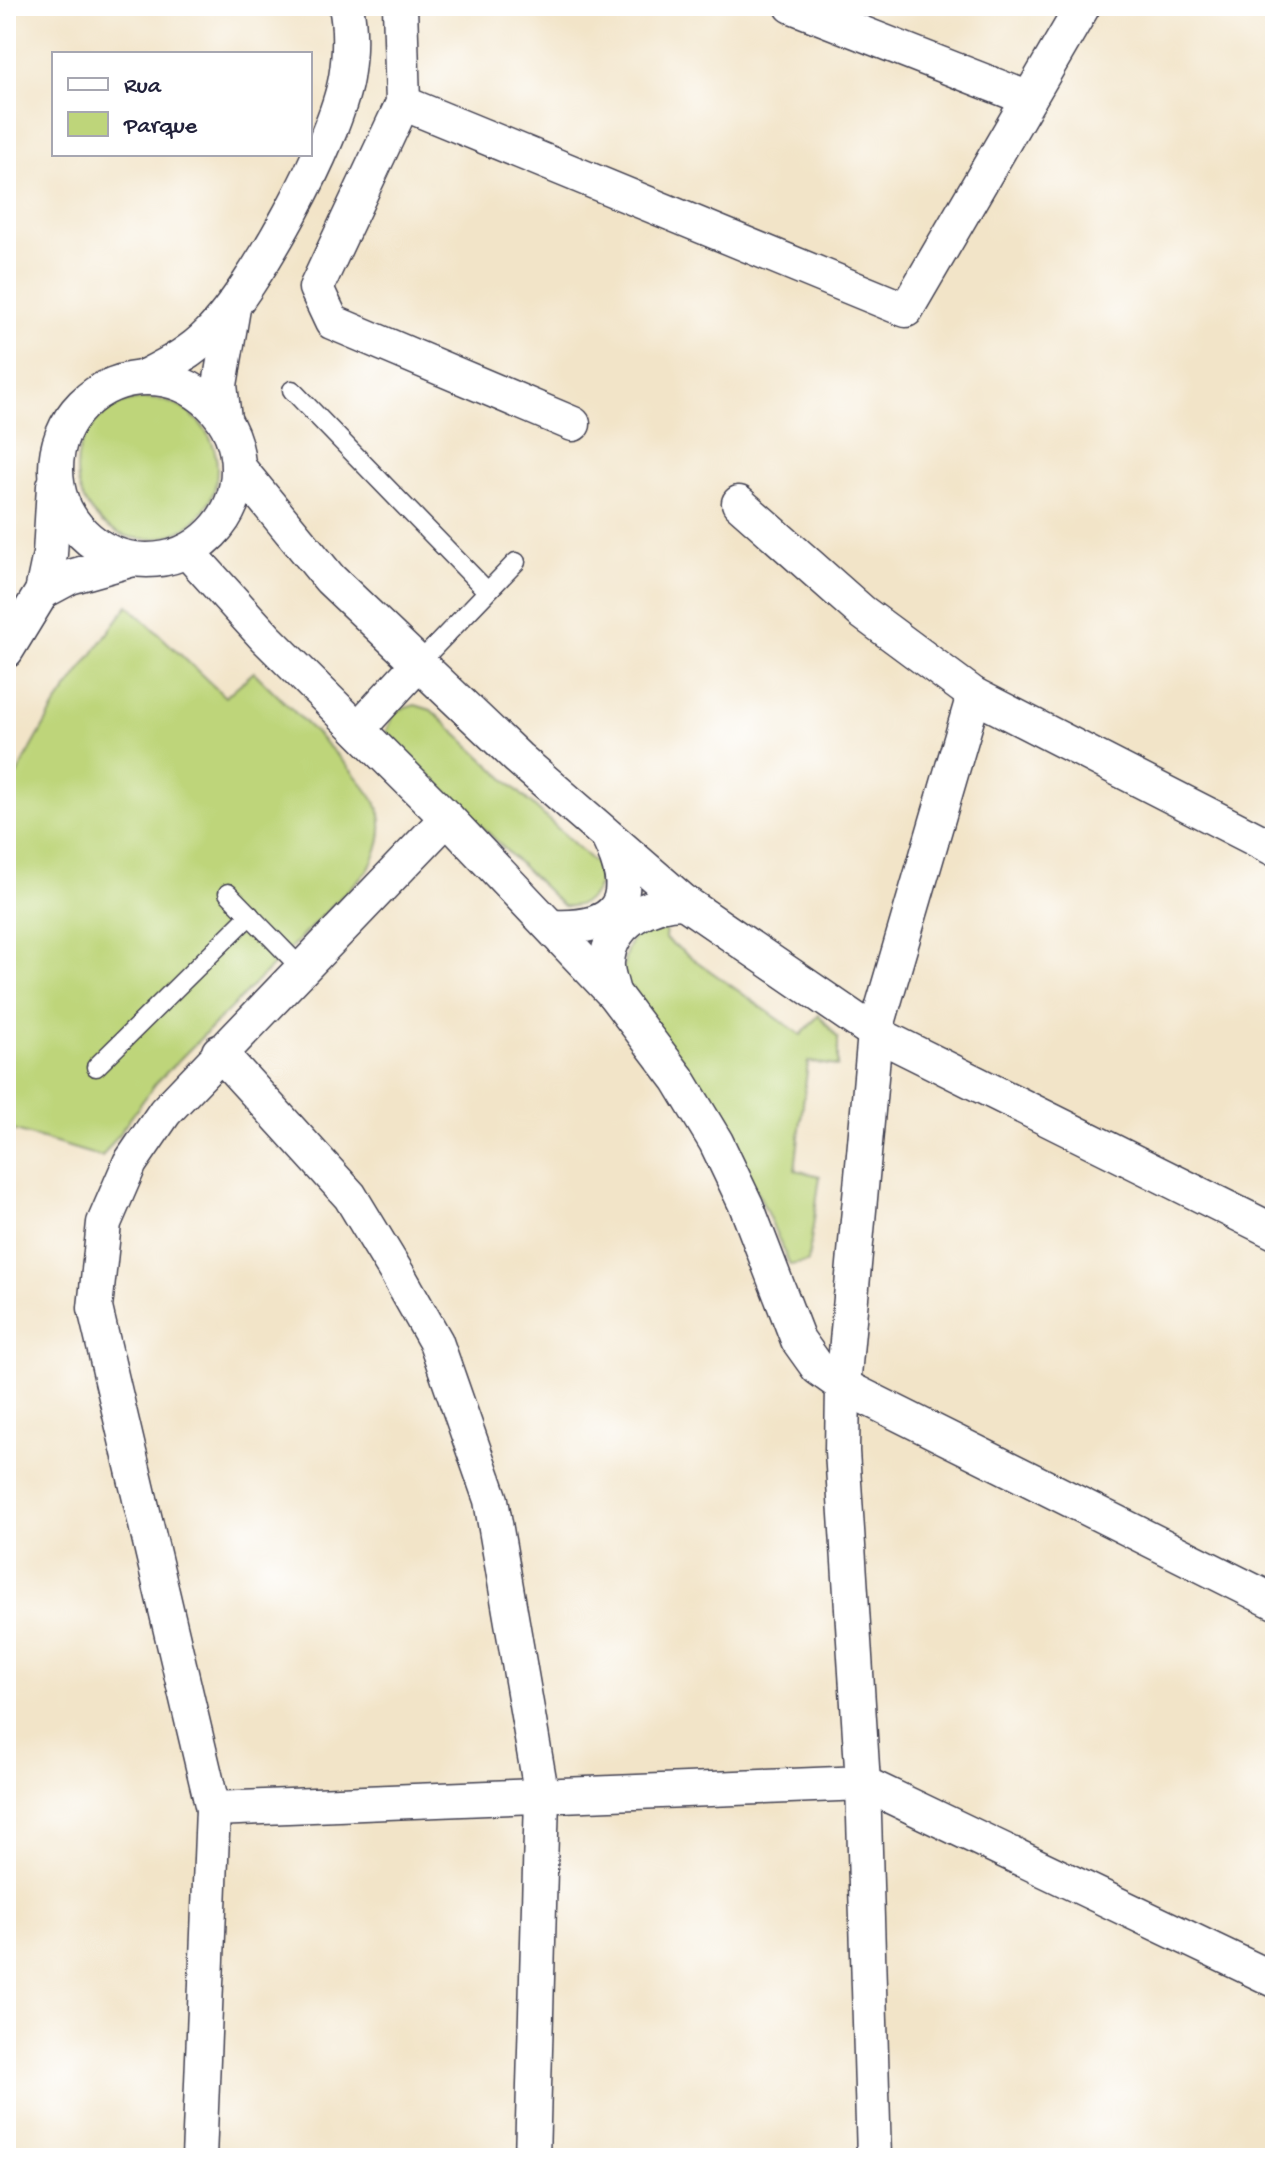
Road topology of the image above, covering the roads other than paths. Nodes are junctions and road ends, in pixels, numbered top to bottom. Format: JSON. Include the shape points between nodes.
{"nodes":[{"id":1,"x":346,"y":6,"type":"edge"},
{"id":2,"x":400,"y":6,"type":"edge"},
{"id":3,"x":792,"y":6,"type":"edge"},
{"id":4,"x":1083,"y":6,"type":"edge"},
{"id":5,"x":1027,"y":98,"type":"junction"},
{"id":6,"x":403,"y":103,"type":"junction"},
{"id":7,"x":233,"y":307,"type":"junction"},
{"id":8,"x":144,"y":377,"type":"junction"},
{"id":9,"x":292,"y":390,"type":"dead end"},
{"id":10,"x":224,"y":419,"type":"junction"},
{"id":11,"x":573,"y":424,"type":"dead end"},
{"id":12,"x":239,"y":468,"type":"junction"},
{"id":13,"x":54,"y":477,"type":"junction"},
{"id":14,"x":739,"y":503,"type":"dead end"},
{"id":15,"x":188,"y":552,"type":"junction"},
{"id":16,"x":130,"y":560,"type":"junction"},
{"id":17,"x":516,"y":562,"type":"dead end"},
{"id":18,"x":487,"y":591,"type":"junction"},
{"id":19,"x":42,"y":592,"type":"junction"},
{"id":20,"x":6,"y":651,"type":"edge"},
{"id":21,"x":418,"y":664,"type":"junction"},
{"id":22,"x":974,"y":695,"type":"junction"},
{"id":23,"x":359,"y":728,"type":"junction"},
{"id":24,"x":447,"y":818,"type":"junction"},
{"id":25,"x":608,"y":836,"type":"junction"},
{"id":26,"x":1275,"y":849,"type":"edge"},
{"id":27,"x":228,"y":893,"type":"dead end"},
{"id":28,"x":684,"y":902,"type":"junction"},
{"id":29,"x":250,"y":915,"type":"junction"},
{"id":30,"x":553,"y":927,"type":"junction"},
{"id":31,"x":301,"y":968,"type":"junction"},
{"id":32,"x":613,"y":993,"type":"junction"},
{"id":33,"x":875,"y":1033,"type":"junction"},
{"id":34,"x":219,"y":1052,"type":"junction"},
{"id":35,"x":96,"y":1067,"type":"dead end"},
{"id":36,"x":1275,"y":1232,"type":"edge"},
{"id":37,"x":843,"y":1386,"type":"junction"},
{"id":38,"x":1275,"y":1602,"type":"edge"},
{"id":39,"x":863,"y":1783,"type":"junction"},
{"id":40,"x":542,"y":1797,"type":"junction"},
{"id":41,"x":213,"y":1809,"type":"junction"},
{"id":42,"x":1275,"y":1980,"type":"edge"},
{"id":43,"x":876,"y":2157,"type":"edge"},
{"id":44,"x":199,"y":2158,"type":"edge"},
{"id":45,"x":532,"y":2158,"type":"edge"}],
"edges":[{"from":1,"to":7,"type":"street","via":[[351,31],[346,81],[329,133]]},
{"from":2,"to":6,"type":"street"},
{"from":3,"to":5,"type":"street"},
{"from":4,"to":5,"type":"street"},
{"from":5,"to":6,"type":"street","via":[[906,310]]},
{"from":6,"to":11,"type":"street","via":[[316,288],[332,322]]},
{"from":7,"to":8,"type":"street","via":[[188,352]]},
{"from":7,"to":10,"type":"street","via":[[220,385]]},
{"from":8,"to":10,"type":"street","via":[[175,382],[202,396]]},
{"from":8,"to":13,"type":"street","via":[[114,383],[89,397],[69,420],[57,447]]},
{"from":9,"to":18,"type":"lane"},
{"from":10,"to":12,"type":"street"},
{"from":12,"to":15,"type":"street","via":[[226,518]]},
{"from":12,"to":21,"type":"street","via":[[330,579]]},
{"from":13,"to":16,"type":"street","via":[[63,506],[79,531],[102,550]]},
{"from":13,"to":19,"type":"street"},
{"from":14,"to":22,"type":"street","via":[[862,612]]},
{"from":15,"to":16,"type":"street","via":[[160,561]]},
{"from":15,"to":23,"type":"street"},
{"from":16,"to":19,"type":"street","via":[[85,572]]},
{"from":17,"to":18,"type":"lane"},
{"from":18,"to":21,"type":"lane"},
{"from":19,"to":20,"type":"street"},
{"from":21,"to":23,"type":"street"},
{"from":21,"to":25,"type":"street"},
{"from":22,"to":26,"type":"street"},
{"from":22,"to":33,"type":"street"},
{"from":23,"to":24,"type":"street"},
{"from":24,"to":30,"type":"street"},
{"from":24,"to":31,"type":"street"},
{"from":25,"to":28,"type":"street"},
{"from":25,"to":30,"type":"street","via":[[623,880],[616,907],[595,925]]},
{"from":27,"to":29,"type":"lane"},
{"from":28,"to":32,"type":"street","via":[[644,909],[613,939],[607,963]]},
{"from":28,"to":33,"type":"street"},
{"from":29,"to":31,"type":"lane"},
{"from":29,"to":35,"type":"lane"},
{"from":30,"to":32,"type":"street"},
{"from":31,"to":34,"type":"street"},
{"from":32,"to":37,"type":"street","via":[[678,1079],[716,1142],[798,1340],[818,1368]]},
{"from":33,"to":36,"type":"street"},
{"from":33,"to":37,"type":"street"},
{"from":34,"to":40,"type":"street","via":[[350,1196],[436,1342],[491,1500]]},
{"from":34,"to":41,"type":"street","via":[[165,1112],[130,1163],[104,1223],[95,1308]]},
{"from":37,"to":38,"type":"street"},
{"from":37,"to":39,"type":"street","via":[[842,1451]]},
{"from":39,"to":40,"type":"street"},
{"from":39,"to":42,"type":"street"},
{"from":39,"to":43,"type":"street"},
{"from":40,"to":41,"type":"street"},
{"from":40,"to":45,"type":"street"},
{"from":41,"to":44,"type":"street"}]}
